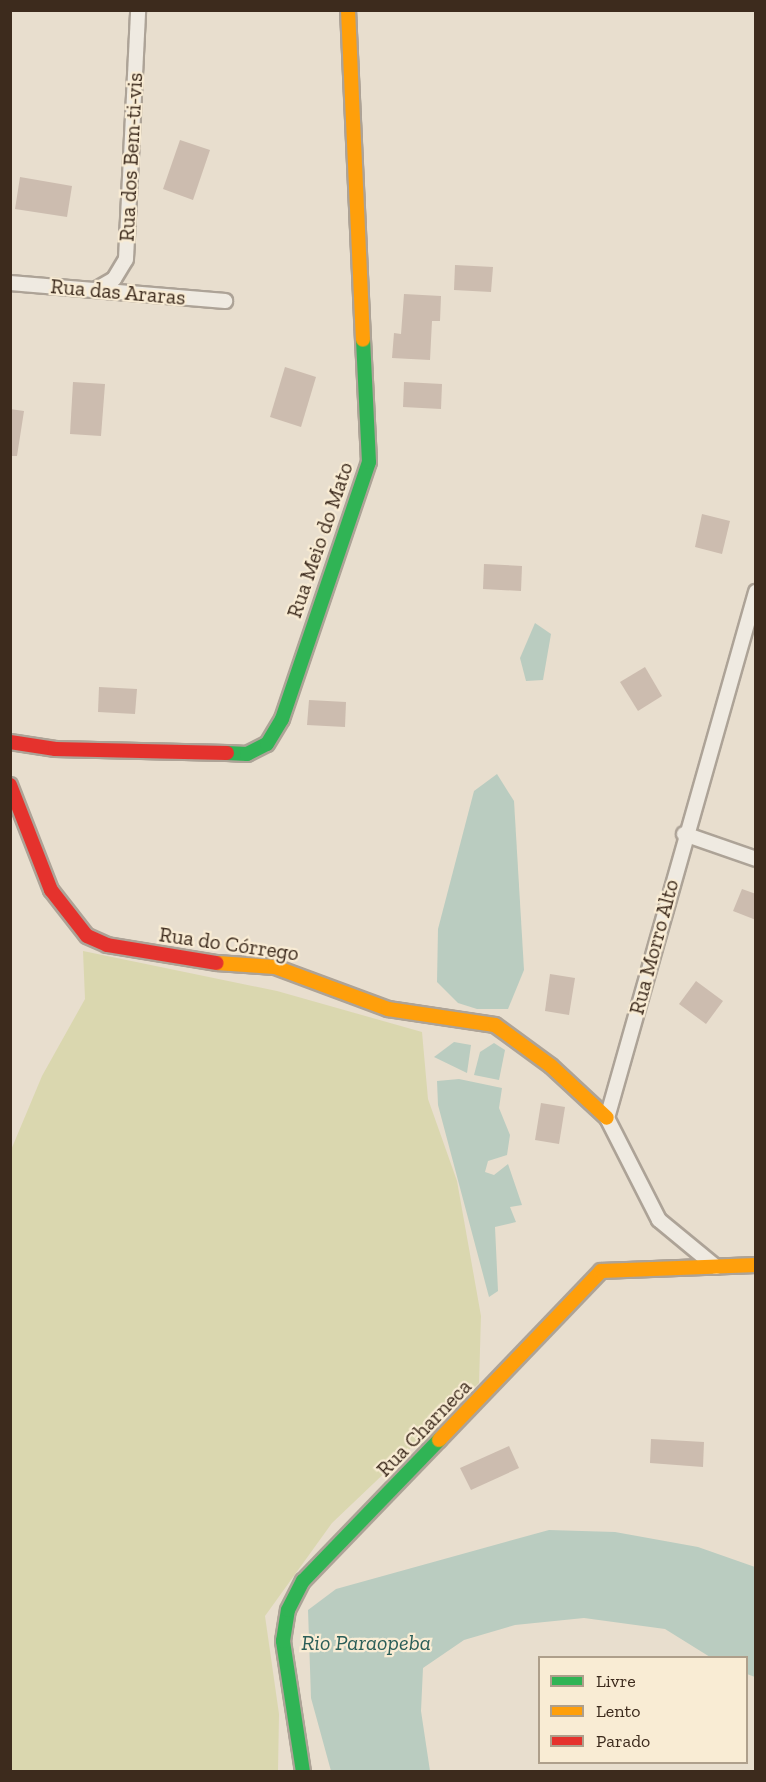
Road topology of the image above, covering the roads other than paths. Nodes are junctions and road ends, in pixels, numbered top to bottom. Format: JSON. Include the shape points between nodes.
{"nodes":[{"id":1,"x":138,"y":10,"type":"edge"},
{"id":2,"x":348,"y":10,"type":"edge"},
{"id":3,"x":10,"y":283,"type":"edge"},
{"id":4,"x":95,"y":290,"type":"junction"},
{"id":5,"x":225,"y":301,"type":"dead end"},
{"id":6,"x":756,"y":592,"type":"edge"},
{"id":7,"x":10,"y":742,"type":"edge"},
{"id":8,"x":10,"y":785,"type":"edge"},
{"id":9,"x":684,"y":834,"type":"junction"},
{"id":10,"x":756,"y":859,"type":"edge"},
{"id":11,"x":607,"y":1118,"type":"junction"},
{"id":12,"x":756,"y":1264,"type":"edge"},
{"id":13,"x":718,"y":1268,"type":"junction"},
{"id":14,"x":303,"y":1772,"type":"edge"}],
"edges":[{"from":1,"to":4,"type":"street","name":"Rua dos Bem-ti-vis","via":[[126,259],[114,279]]},
{"from":2,"to":7,"type":"street","name":"Rua Meio do Mato","via":[[369,462],[282,719],[267,744],[247,754],[55,749]]},
{"from":3,"to":4,"type":"street","name":"Rua das Araras"},
{"from":4,"to":5,"type":"street","name":"Rua das Araras"},
{"from":6,"to":9,"type":"street","name":"Rua Morro Alto"},
{"from":8,"to":11,"type":"street","name":"Rua do Córrego","via":[[51,890],[87,936],[107,945],[175,959],[276,967],[388,1009],[495,1025],[551,1066]]},
{"from":9,"to":10,"type":"street"},
{"from":9,"to":11,"type":"street","name":"Rua Morro Alto"},
{"from":11,"to":13,"type":"street","via":[[659,1220]]},
{"from":12,"to":13,"type":"street","name":"Rua Charneca"},
{"from":13,"to":14,"type":"street","name":"Rua Charneca","via":[[601,1271],[303,1581],[288,1610],[283,1641]]}]}
